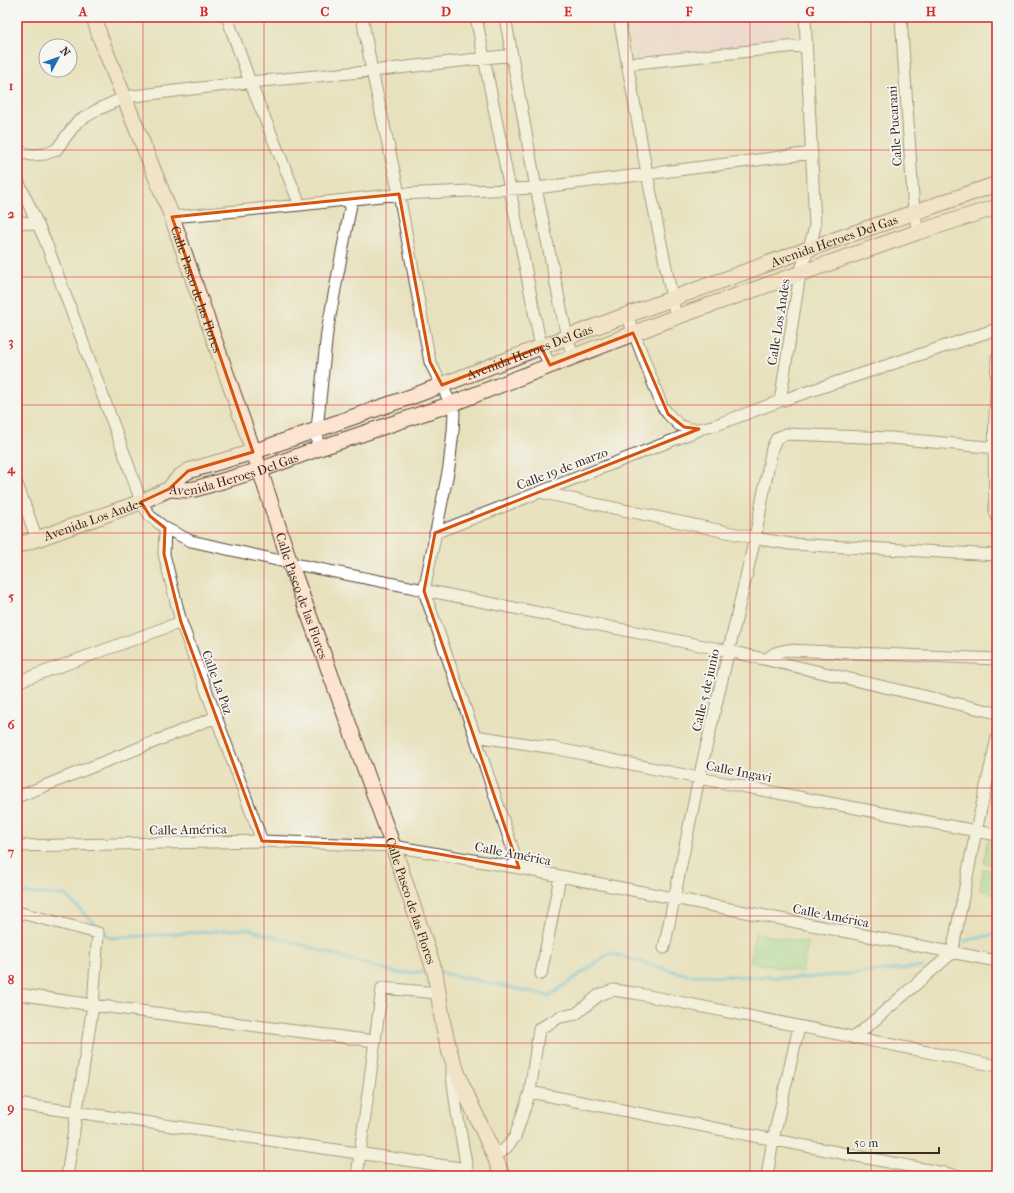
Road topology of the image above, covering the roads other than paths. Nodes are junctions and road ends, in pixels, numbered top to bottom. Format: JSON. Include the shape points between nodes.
{"nodes":[{"id":1,"x":94,"y":17,"type":"edge"},
{"id":2,"x":227,"y":17,"type":"edge"},
{"id":3,"x":362,"y":17,"type":"edge"},
{"id":4,"x":476,"y":17,"type":"edge"},
{"id":5,"x":505,"y":17,"type":"edge"},
{"id":6,"x":619,"y":17,"type":"edge"},
{"id":7,"x":805,"y":17,"type":"edge"},
{"id":8,"x":900,"y":17,"type":"edge"},
{"id":9,"x":806,"y":45,"type":"junction"},
{"id":10,"x":512,"y":55,"type":"junction"},
{"id":11,"x":483,"y":58,"type":"junction"},
{"id":12,"x":627,"y":64,"type":"junction"},
{"id":13,"x":372,"y":72,"type":"junction"},
{"id":14,"x":250,"y":82,"type":"junction"},
{"id":15,"x":125,"y":97,"type":"junction"},
{"id":16,"x":17,"y":150,"type":"edge"},
{"id":17,"x":812,"y":153,"type":"junction"},
{"id":18,"x":647,"y":174,"type":"junction"},
{"id":19,"x":17,"y":179,"type":"edge"},
{"id":20,"x":996,"y":186,"type":"edge"},
{"id":21,"x":536,"y":188,"type":"junction"},
{"id":22,"x":510,"y":189,"type":"junction"},
{"id":23,"x":399,"y":194,"type":"junction"},
{"id":24,"x":352,"y":200,"type":"junction"},
{"id":25,"x":300,"y":205,"type":"junction"},
{"id":26,"x":997,"y":207,"type":"edge"},
{"id":27,"x":914,"y":212,"type":"junction"},
{"id":28,"x":172,"y":217,"type":"junction"},
{"id":29,"x":17,"y":221,"type":"edge"},
{"id":30,"x":38,"y":225,"type":"junction"},
{"id":31,"x":918,"y":232,"type":"junction"},
{"id":32,"x":808,"y":249,"type":"junction"},
{"id":33,"x":800,"y":274,"type":"junction"},
{"id":34,"x":671,"y":299,"type":"junction"},
{"id":35,"x":627,"y":315,"type":"junction"},
{"id":36,"x":676,"y":318,"type":"junction"},
{"id":37,"x":997,"y":329,"type":"edge"},
{"id":38,"x":633,"y":333,"type":"junction"},
{"id":39,"x":567,"y":337,"type":"junction"},
{"id":40,"x":541,"y":347,"type":"junction"},
{"id":41,"x":573,"y":356,"type":"junction"},
{"id":42,"x":997,"y":357,"type":"edge"},
{"id":43,"x":550,"y":365,"type":"junction"},
{"id":44,"x":442,"y":385,"type":"junction"},
{"id":45,"x":780,"y":401,"type":"junction"},
{"id":46,"x":451,"y":404,"type":"junction"},
{"id":47,"x":317,"y":429,"type":"junction"},
{"id":48,"x":699,"y":429,"type":"junction"},
{"id":49,"x":996,"y":448,"type":"edge"},
{"id":50,"x":317,"y":449,"type":"junction"},
{"id":51,"x":253,"y":452,"type":"junction"},
{"id":52,"x":260,"y":470,"type":"junction"},
{"id":53,"x":17,"y":484,"type":"edge"},
{"id":54,"x":169,"y":489,"type":"junction"},
{"id":55,"x":538,"y":492,"type":"junction"},
{"id":56,"x":140,"y":502,"type":"junction"},
{"id":57,"x":21,"y":505,"type":"edge"},
{"id":58,"x":997,"y":517,"type":"edge"},
{"id":59,"x":165,"y":528,"type":"junction"},
{"id":60,"x":435,"y":533,"type":"junction"},
{"id":61,"x":755,"y":538,"type":"junction"},
{"id":62,"x":37,"y":539,"type":"junction"},
{"id":63,"x":17,"y":546,"type":"edge"},
{"id":64,"x":997,"y":555,"type":"edge"},
{"id":65,"x":290,"y":563,"type":"junction"},
{"id":66,"x":424,"y":591,"type":"junction"},
{"id":67,"x":181,"y":622,"type":"junction"},
{"id":68,"x":729,"y":651,"type":"junction"},
{"id":69,"x":767,"y":659,"type":"junction"},
{"id":70,"x":997,"y":659,"type":"edge"},
{"id":71,"x":17,"y":682,"type":"edge"},
{"id":72,"x":997,"y":713,"type":"edge"},
{"id":73,"x":216,"y":717,"type":"junction"},
{"id":74,"x":475,"y":736,"type":"junction"},
{"id":75,"x":997,"y":738,"type":"edge"},
{"id":76,"x":700,"y":778,"type":"junction"},
{"id":77,"x":17,"y":797,"type":"edge"},
{"id":78,"x":976,"y":831,"type":"junction"},
{"id":79,"x":997,"y":835,"type":"edge"},
{"id":80,"x":262,"y":841,"type":"junction"},
{"id":81,"x":17,"y":846,"type":"edge"},
{"id":82,"x":393,"y":846,"type":"junction"},
{"id":83,"x":519,"y":868,"type":"junction"},
{"id":84,"x":560,"y":877,"type":"junction"},
{"id":85,"x":675,"y":899,"type":"junction"},
{"id":86,"x":17,"y":912,"type":"edge"},
{"id":87,"x":664,"y":948,"type":"dead end"},
{"id":88,"x":952,"y":953,"type":"junction"},
{"id":89,"x":997,"y":961,"type":"edge"},
{"id":90,"x":541,"y":974,"type":"dead end"},
{"id":91,"x":17,"y":994,"type":"edge"},
{"id":92,"x":438,"y":994,"type":"junction"},
{"id":93,"x":93,"y":1006,"type":"junction"},
{"id":94,"x":798,"y":1027,"type":"junction"},
{"id":95,"x":854,"y":1038,"type":"junction"},
{"id":96,"x":374,"y":1041,"type":"junction"},
{"id":97,"x":452,"y":1058,"type":"junction"},
{"id":98,"x":997,"y":1066,"type":"edge"},
{"id":99,"x":530,"y":1092,"type":"junction"},
{"id":100,"x":17,"y":1104,"type":"edge"},
{"id":101,"x":76,"y":1112,"type":"junction"},
{"id":102,"x":774,"y":1140,"type":"junction"},
{"id":103,"x":360,"y":1154,"type":"junction"},
{"id":104,"x":495,"y":1157,"type":"junction"},
{"id":105,"x":468,"y":1172,"type":"edge"},
{"id":106,"x":67,"y":1176,"type":"edge"},
{"id":107,"x":357,"y":1176,"type":"edge"},
{"id":108,"x":502,"y":1176,"type":"edge"},
{"id":109,"x":767,"y":1176,"type":"edge"},
{"id":110,"x":959,"y":1176,"type":"edge"}],
"edges":[{"from":1,"to":15,"type":"street","name":"Calle Paseo de las Flores"},
{"from":2,"to":14,"type":"street"},
{"from":3,"to":13,"type":"street"},
{"from":4,"to":11,"type":"street"},
{"from":5,"to":10,"type":"street"},
{"from":6,"to":12,"type":"street"},
{"from":7,"to":9,"type":"street","name":"Calle Los Andes"},
{"from":8,"to":27,"type":"street","name":"Calle Pucarani"},
{"from":9,"to":12,"type":"street"},
{"from":9,"to":17,"type":"street","name":"Calle Los Andes"},
{"from":10,"to":11,"type":"street"},
{"from":10,"to":21,"type":"street"},
{"from":11,"to":13,"type":"street"},
{"from":11,"to":22,"type":"street"},
{"from":12,"to":18,"type":"street"},
{"from":13,"to":14,"type":"street"},
{"from":13,"to":23,"type":"street"},
{"from":14,"to":15,"type":"street"},
{"from":14,"to":25,"type":"street"},
{"from":15,"to":16,"type":"street","via":[[77,122],[56,150],[32,155]]},
{"from":15,"to":28,"type":"street","name":"Calle Paseo de las Flores"},
{"from":17,"to":18,"type":"street"},
{"from":17,"to":32,"type":"street","name":"Calle Los Andes","via":[[815,226]]},
{"from":18,"to":21,"type":"street"},
{"from":18,"to":34,"type":"street"},
{"from":19,"to":30,"type":"street"},
{"from":20,"to":27,"type":"street","name":"Avenida Heroes Del Gas"},
{"from":21,"to":22,"type":"street"},
{"from":21,"to":39,"type":"street"},
{"from":22,"to":23,"type":"street"},
{"from":22,"to":40,"type":"street"},
{"from":23,"to":24,"type":"street"},
{"from":23,"to":44,"type":"street","via":[[430,362]]},
{"from":24,"to":25,"type":"street"},
{"from":24,"to":47,"type":"street","via":[[327,332]]},
{"from":25,"to":28,"type":"street"},
{"from":26,"to":31,"type":"street","name":"Avenida Heroes Del Gas"},
{"from":27,"to":31,"type":"street","name":"Calle Pucarani"},
{"from":27,"to":32,"type":"street","name":"Avenida Heroes Del Gas"},
{"from":28,"to":51,"type":"street","name":"Calle Paseo de las Flores"},
{"from":29,"to":30,"type":"street"},
{"from":30,"to":56,"type":"street","via":[[119,438]]},
{"from":31,"to":33,"type":"street","name":"Avenida Heroes Del Gas"},
{"from":32,"to":33,"type":"street","name":"Calle Los Andes"},
{"from":32,"to":34,"type":"street","name":"Avenida Heroes Del Gas"},
{"from":33,"to":36,"type":"street","name":"Avenida Heroes Del Gas"},
{"from":33,"to":45,"type":"street","name":"Calle Los Andes"},
{"from":34,"to":35,"type":"street","name":"Avenida Heroes Del Gas"},
{"from":34,"to":36,"type":"street"},
{"from":35,"to":38,"type":"street"},
{"from":35,"to":39,"type":"street","name":"Avenida Heroes Del Gas"},
{"from":36,"to":38,"type":"street","name":"Avenida Heroes Del Gas"},
{"from":37,"to":45,"type":"street","name":"Calle 19 de marzo"},
{"from":38,"to":41,"type":"street","name":"Avenida Heroes Del Gas"},
{"from":38,"to":48,"type":"street","via":[[662,406],[684,427]]},
{"from":39,"to":40,"type":"street","name":"Avenida Heroes Del Gas"},
{"from":39,"to":41,"type":"street"},
{"from":40,"to":43,"type":"street"},
{"from":40,"to":44,"type":"street","name":"Avenida Heroes Del Gas"},
{"from":41,"to":43,"type":"street","name":"Avenida Heroes Del Gas"},
{"from":42,"to":49,"type":"street"},
{"from":43,"to":46,"type":"street","name":"Avenida Heroes Del Gas"},
{"from":44,"to":46,"type":"street"},
{"from":44,"to":47,"type":"street","name":"Avenida Heroes Del Gas"},
{"from":45,"to":48,"type":"street","name":"Calle 19 de marzo"},
{"from":46,"to":50,"type":"street","name":"Avenida Heroes Del Gas"},
{"from":46,"to":60,"type":"street","via":[[454,413],[449,467]]},
{"from":47,"to":50,"type":"street"},
{"from":47,"to":51,"type":"street","name":"Avenida Heroes Del Gas"},
{"from":48,"to":55,"type":"street","name":"Calle 19 de marzo"},
{"from":49,"to":58,"type":"street","via":[[994,511]]},
{"from":49,"to":61,"type":"street","name":"Calle 5 de junio","via":[[891,438],[786,434],[777,438],[772,448]]},
{"from":50,"to":52,"type":"street","name":"Avenida Heroes Del Gas"},
{"from":51,"to":52,"type":"street","name":"Calle Paseo de las Flores"},
{"from":51,"to":54,"type":"street","name":"Avenida Heroes Del Gas","via":[[188,471]]},
{"from":52,"to":54,"type":"street","name":"Avenida Heroes Del Gas","via":[[195,489]]},
{"from":52,"to":65,"type":"street","name":"Calle Paseo de las Flores"},
{"from":53,"to":57,"type":"street"},
{"from":54,"to":56,"type":"street","name":"Avenida Los Andes"},
{"from":55,"to":60,"type":"street","name":"Calle 19 de marzo"},
{"from":55,"to":61,"type":"street"},
{"from":56,"to":59,"type":"street","via":[[150,516]]},
{"from":56,"to":62,"type":"street","name":"Avenida Los Andes"},
{"from":57,"to":62,"type":"street"},
{"from":59,"to":65,"type":"street","via":[[191,541]]},
{"from":59,"to":67,"type":"street","name":"Calle La Paz","via":[[164,554]]},
{"from":60,"to":66,"type":"street"},
{"from":61,"to":64,"type":"street","via":[[790,544]]},
{"from":61,"to":68,"type":"street","name":"Calle 5 de junio"},
{"from":62,"to":63,"type":"street","name":"Avenida Los Andes"},
{"from":65,"to":66,"type":"street"},
{"from":65,"to":82,"type":"street","name":"Calle Paseo de las Flores"},
{"from":66,"to":68,"type":"street"},
{"from":66,"to":74,"type":"street"},
{"from":67,"to":71,"type":"street"},
{"from":67,"to":73,"type":"street","name":"Calle La Paz"},
{"from":68,"to":69,"type":"street"},
{"from":68,"to":76,"type":"street","name":"Calle 5 de junio"},
{"from":69,"to":70,"type":"street","via":[[786,650]]},
{"from":69,"to":72,"type":"street"},
{"from":73,"to":77,"type":"street"},
{"from":73,"to":80,"type":"street","name":"Calle La Paz"},
{"from":74,"to":76,"type":"street","name":"Calle Ingavi","via":[[554,748]]},
{"from":74,"to":83,"type":"street"},
{"from":75,"to":78,"type":"street"},
{"from":76,"to":78,"type":"street","name":"Calle Ingavi"},
{"from":76,"to":85,"type":"street","name":"Calle 5 de junio"},
{"from":78,"to":79,"type":"street","name":"Calle Ingavi"},
{"from":78,"to":88,"type":"street"},
{"from":80,"to":81,"type":"street","name":"Calle América"},
{"from":80,"to":82,"type":"street","name":"Calle América"},
{"from":82,"to":83,"type":"street","name":"Calle América"},
{"from":82,"to":92,"type":"street","name":"Calle Paseo de las Flores","via":[[435,972]]},
{"from":83,"to":84,"type":"street","name":"Calle América"},
{"from":84,"to":85,"type":"street","name":"Calle América"},
{"from":84,"to":90,"type":"street"},
{"from":85,"to":87,"type":"street","name":"Calle 5 de junio"},
{"from":85,"to":88,"type":"street","name":"Calle América"},
{"from":86,"to":93,"type":"street","via":[[98,933]]},
{"from":88,"to":89,"type":"street","name":"Calle América"},
{"from":88,"to":95,"type":"street"},
{"from":91,"to":93,"type":"street"},
{"from":92,"to":96,"type":"street","via":[[382,988]]},
{"from":92,"to":97,"type":"street","name":"Calle Paseo de las Flores"},
{"from":93,"to":96,"type":"street"},
{"from":93,"to":101,"type":"street"},
{"from":94,"to":95,"type":"street"},
{"from":94,"to":99,"type":"street","via":[[613,990],[599,995],[576,1014],[560,1017],[539,1029]]},
{"from":94,"to":102,"type":"street"},
{"from":95,"to":98,"type":"street"},
{"from":96,"to":103,"type":"street"},
{"from":97,"to":104,"type":"street","name":"Calle Paseo de las Flores"},
{"from":97,"to":105,"type":"street","via":[[452,1076]]},
{"from":99,"to":102,"type":"street"},
{"from":99,"to":104,"type":"street","via":[[515,1137]]},
{"from":100,"to":101,"type":"street"},
{"from":101,"to":103,"type":"street"},
{"from":101,"to":106,"type":"street"},
{"from":102,"to":109,"type":"street"},
{"from":102,"to":110,"type":"street"},
{"from":103,"to":105,"type":"street"},
{"from":103,"to":107,"type":"street"},
{"from":104,"to":108,"type":"street","name":"Calle Paseo de las Flores"}]}
